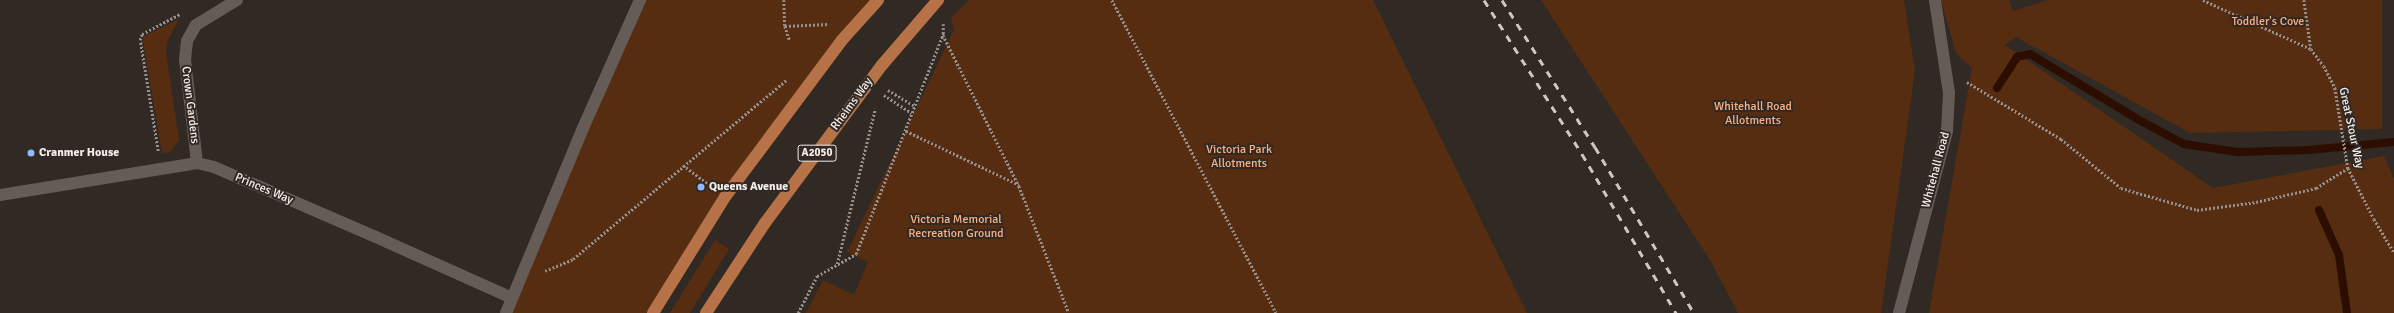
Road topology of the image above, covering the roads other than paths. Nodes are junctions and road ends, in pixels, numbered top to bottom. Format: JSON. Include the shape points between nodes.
{"nodes":[{"id":1,"x":236,"y":0,"type":"edge"},
{"id":2,"x":640,"y":0,"type":"edge"},
{"id":3,"x":878,"y":0,"type":"edge"},
{"id":4,"x":938,"y":0,"type":"edge"},
{"id":5,"x":1935,"y":0,"type":"edge"},
{"id":6,"x":197,"y":163,"type":"junction"},
{"id":7,"x":0,"y":195,"type":"edge"},
{"id":8,"x":512,"y":298,"type":"junction"},
{"id":9,"x":506,"y":313,"type":"edge"},
{"id":10,"x":653,"y":313,"type":"edge"},
{"id":11,"x":706,"y":313,"type":"edge"},
{"id":12,"x":1899,"y":313,"type":"edge"}],
"edges":[{"from":1,"to":6,"type":"street","name":"Crown Gardens","via":[[196,25],[187,41],[185,60]]},
{"from":2,"to":8,"type":"street","via":[[582,128]]},
{"from":3,"to":10,"type":"main road","via":[[842,40],[725,196]]},
{"from":4,"to":11,"type":"main road","name":"Rheims Way","number":"A2050","via":[[882,65],[765,223]]},
{"from":5,"to":12,"type":"street","name":"Whitehall Road","via":[[1950,93],[1947,131]]},
{"from":6,"to":7,"type":"street","name":"Princes Way"},
{"from":6,"to":8,"type":"street","name":"Princes Way","via":[[214,167]]},
{"from":8,"to":9,"type":"street"}]}
